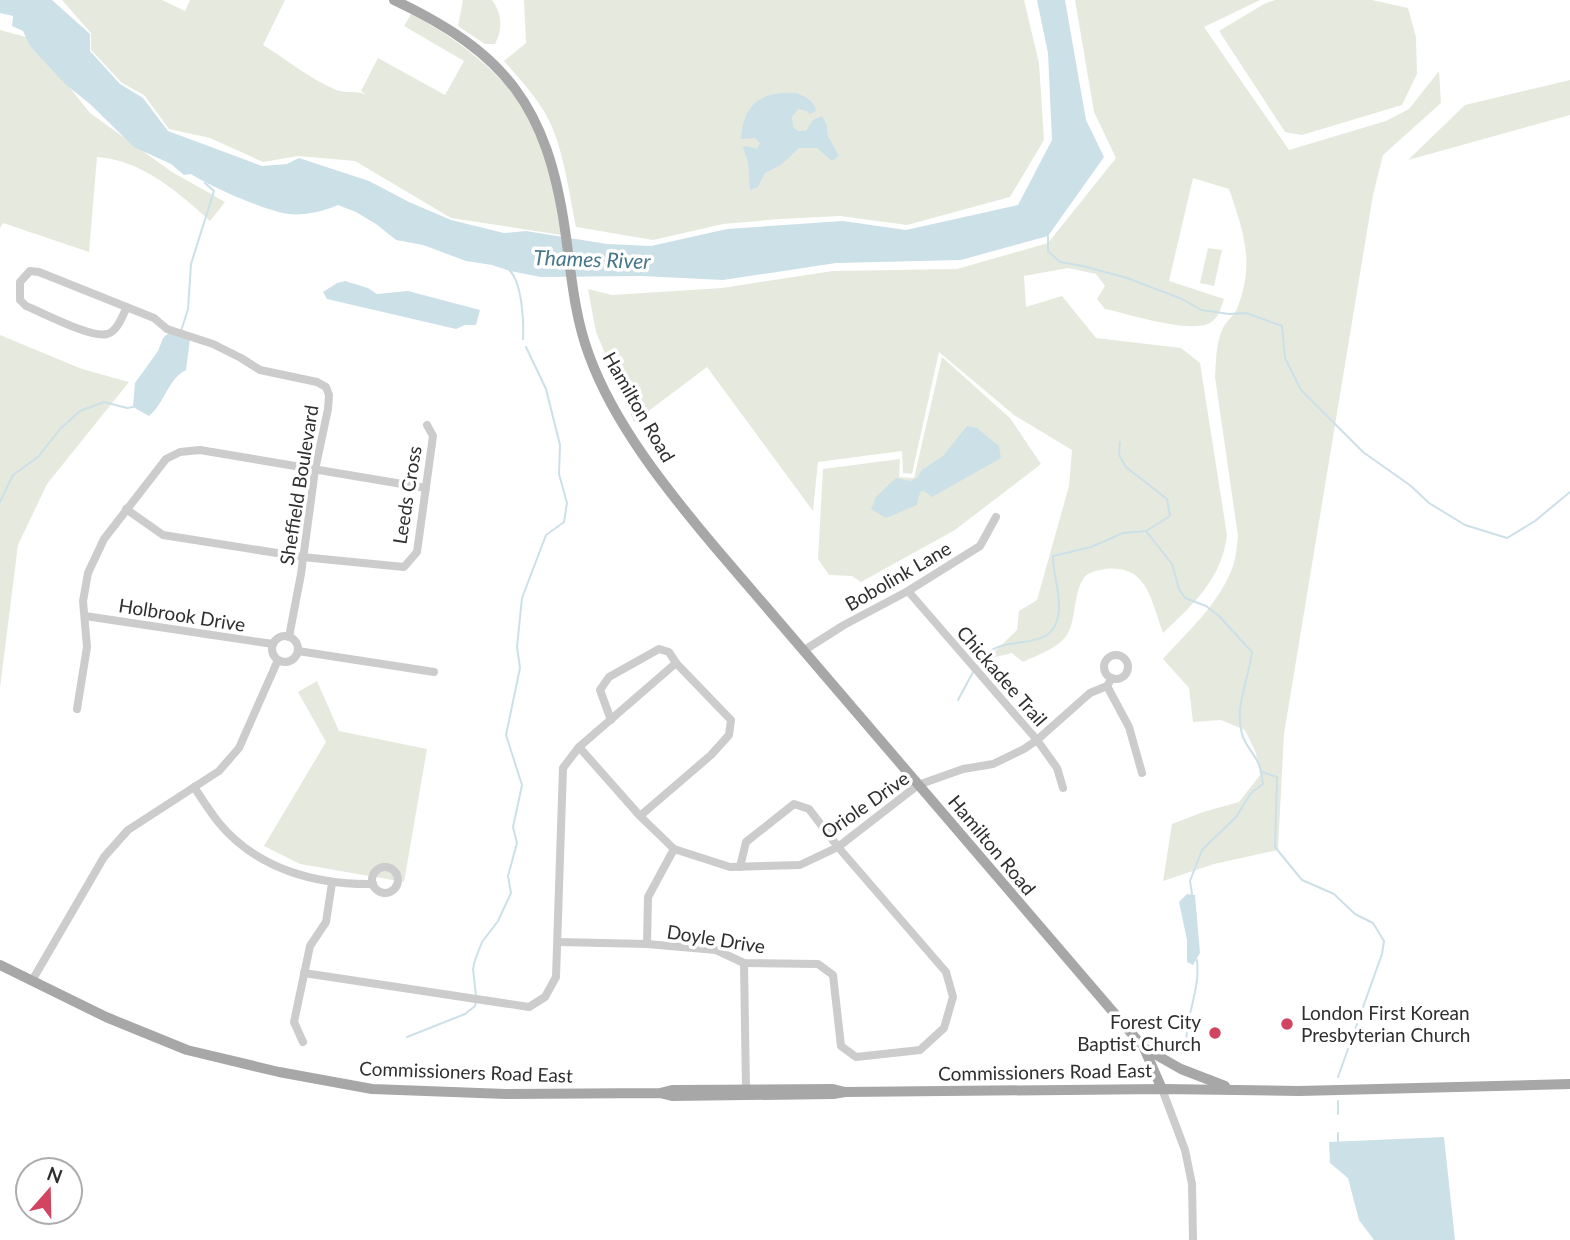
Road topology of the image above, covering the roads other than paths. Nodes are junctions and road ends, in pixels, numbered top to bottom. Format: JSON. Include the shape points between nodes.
{"nodes":[{"id":1,"x":394,"y":0,"type":"edge"},
{"id":2,"x":127,"y":307,"type":"junction"},
{"id":3,"x":427,"y":425,"type":"dead end"},
{"id":4,"x":315,"y":470,"type":"junction"},
{"id":5,"x":426,"y":488,"type":"junction"},
{"id":6,"x":126,"y":509,"type":"junction"},
{"id":7,"x":996,"y":517,"type":"dead end"},
{"id":8,"x":302,"y":557,"type":"junction"},
{"id":9,"x":908,"y":591,"type":"junction"},
{"id":10,"x":85,"y":616,"type":"junction"},
{"id":11,"x":289,"y":636,"type":"junction"},
{"id":12,"x":273,"y":644,"type":"junction"},
{"id":13,"x":803,"y":650,"type":"junction"},
{"id":14,"x":298,"y":651,"type":"junction"},
{"id":15,"x":278,"y":660,"type":"junction"},
{"id":16,"x":676,"y":663,"type":"junction"},
{"id":17,"x":434,"y":672,"type":"dead end"},
{"id":18,"x":77,"y":709,"type":"dead end"},
{"id":19,"x":611,"y":720,"type":"junction"},
{"id":20,"x":1037,"y":740,"type":"junction"},
{"id":21,"x":579,"y":747,"type":"junction"},
{"id":22,"x":1142,"y":773,"type":"dead end"},
{"id":23,"x":918,"y":785,"type":"junction"},
{"id":24,"x":194,"y":788,"type":"junction"},
{"id":25,"x":1063,"y":788,"type":"dead end"},
{"id":26,"x":640,"y":816,"type":"junction"},
{"id":27,"x":838,"y":846,"type":"junction"},
{"id":28,"x":674,"y":849,"type":"junction"},
{"id":29,"x":740,"y":867,"type":"junction"},
{"id":30,"x":332,"y":883,"type":"junction"},
{"id":31,"x":373,"y":884,"type":"dead end"},
{"id":32,"x":558,"y":942,"type":"junction"},
{"id":33,"x":648,"y":944,"type":"junction"},
{"id":34,"x":744,"y":963,"type":"junction"},
{"id":35,"x":0,"y":965,"type":"edge"},
{"id":36,"x":304,"y":973,"type":"junction"},
{"id":37,"x":33,"y":979,"type":"junction"},
{"id":38,"x":303,"y":1042,"type":"dead end"},
{"id":39,"x":1144,"y":1048,"type":"junction"},
{"id":40,"x":1570,"y":1084,"type":"edge"},
{"id":41,"x":1162,"y":1088,"type":"junction"},
{"id":42,"x":746,"y":1089,"type":"junction"},
{"id":43,"x":1233,"y":1089,"type":"junction"},
{"id":44,"x":845,"y":1092,"type":"junction"},
{"id":45,"x":660,"y":1093,"type":"junction"},
{"id":46,"x":1193,"y":1240,"type":"edge"}],
"edges":[{"from":1,"to":13,"type":"main road","name":"Hamilton Road","via":[[448,28],[483,53],[520,93],[545,139],[589,356],[645,461]]},
{"from":2,"to":2,"type":"street","via":[[39,272],[30,271],[20,282],[20,300],[26,306],[92,332],[107,334],[116,329]]},
{"from":2,"to":4,"type":"street","name":"Sheffield Boulevard","via":[[260,370],[326,387],[328,409]]},
{"from":3,"to":5,"type":"street","name":"Leeds Cross","via":[[433,436]]},
{"from":4,"to":5,"type":"street"},
{"from":4,"to":6,"type":"street","via":[[200,450],[180,452],[166,459]]},
{"from":4,"to":8,"type":"street","name":"Sheffield Boulevard"},
{"from":5,"to":8,"type":"street","name":"Leeds Cross","via":[[417,552],[404,567]]},
{"from":6,"to":8,"type":"street","via":[[163,535]]},
{"from":6,"to":10,"type":"street","via":[[104,539],[88,573]]},
{"from":7,"to":9,"type":"street","name":"Bobolink Lane","via":[[979,546]]},
{"from":8,"to":11,"type":"street","name":"Sheffield Boulevard"},
{"from":9,"to":13,"type":"street","name":"Bobolink Lane"},
{"from":9,"to":20,"type":"street","name":"Chickadee Trail"},
{"from":10,"to":12,"type":"street","name":"Holbrook Drive"},
{"from":10,"to":18,"type":"street","via":[[87,647]]},
{"from":11,"to":12,"type":"street"},
{"from":11,"to":14,"type":"street"},
{"from":12,"to":15,"type":"street"},
{"from":13,"to":23,"type":"main road","name":"Hamilton Road"},
{"from":14,"to":15,"type":"street","via":[[292,660]]},
{"from":14,"to":17,"type":"street"},
{"from":15,"to":24,"type":"street","via":[[239,748],[219,771]]},
{"from":16,"to":19,"type":"street"},
{"from":16,"to":19,"type":"street","via":[[669,652],[659,649],[609,677],[600,690]]},
{"from":16,"to":26,"type":"street","via":[[731,720],[729,735]]},
{"from":19,"to":21,"type":"street"},
{"from":20,"to":22,"type":"street","name":"Oriole Drive","via":[[1090,693],[1110,682]]},
{"from":20,"to":23,"type":"street","name":"Oriole Drive","via":[[993,764],[962,769]]},
{"from":20,"to":25,"type":"street","name":"Chickadee Trail","via":[[1057,768]]},
{"from":21,"to":26,"type":"street","name":"Oriole Drive"},
{"from":21,"to":32,"type":"street","via":[[563,768],[561,785]]},
{"from":23,"to":27,"type":"street","name":"Oriole Drive"},
{"from":23,"to":39,"type":"main road","name":"Hamilton Road"},
{"from":24,"to":30,"type":"street","via":[[218,822],[246,849],[284,870]]},
{"from":24,"to":37,"type":"street","via":[[128,830],[104,857]]},
{"from":26,"to":28,"type":"street","name":"Oriole Drive"},
{"from":27,"to":29,"type":"street","name":"Oriole Drive","via":[[800,864]]},
{"from":27,"to":29,"type":"street","name":"Doyle Drive","via":[[809,809],[794,804],[746,842]]},
{"from":27,"to":34,"type":"street","name":"Doyle Drive","via":[[946,972],[953,997],[943,1028],[920,1050],[856,1057],[841,1046],[833,975],[818,964]]},
{"from":28,"to":29,"type":"street","name":"Oriole Drive"},
{"from":28,"to":33,"type":"street","via":[[648,897]]},
{"from":30,"to":31,"type":"street"},
{"from":30,"to":36,"type":"street","via":[[326,922],[310,946]]},
{"from":32,"to":33,"type":"street","name":"Doyle Drive"},
{"from":32,"to":36,"type":"street","via":[[556,977],[545,997],[530,1007]]},
{"from":33,"to":34,"type":"street","name":"Doyle Drive","via":[[716,950]]},
{"from":34,"to":42,"type":"street"},
{"from":35,"to":37,"type":"main road","name":"Commissioners Road East"},
{"from":36,"to":38,"type":"street","via":[[294,1022]]},
{"from":37,"to":45,"type":"main road","name":"Commissioners Road East","via":[[106,1017],[187,1050],[306,1077],[372,1089]]},
{"from":39,"to":41,"type":"main road","name":"Hamilton Road"},
{"from":39,"to":43,"type":"main road","via":[[1181,1069]]},
{"from":40,"to":43,"type":"main road"},
{"from":41,"to":43,"type":"main road"},
{"from":41,"to":44,"type":"main road","name":"Commissioners Road East"},
{"from":41,"to":46,"type":"street","via":[[1192,1184]]},
{"from":42,"to":44,"type":"main road","name":"Commissioners Road East","via":[[833,1088]]},
{"from":42,"to":45,"type":"main road","name":"Commissioners Road East"},
{"from":44,"to":45,"type":"main road","name":"Commissioners Road East"}]}
